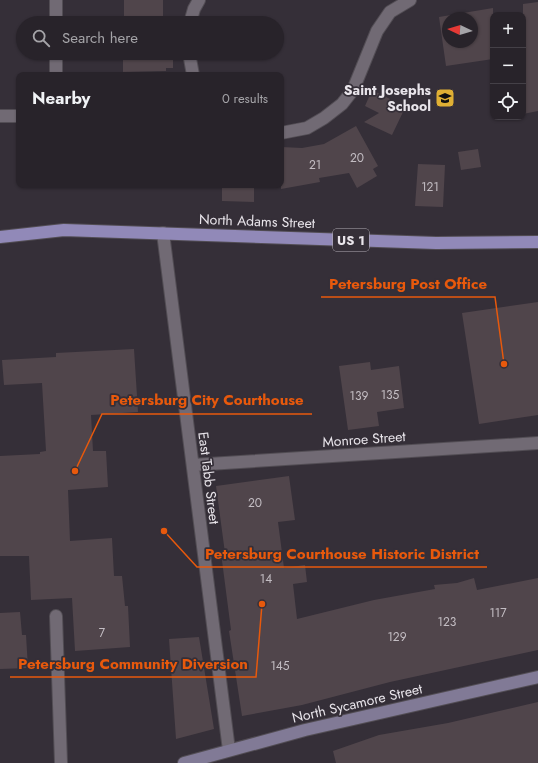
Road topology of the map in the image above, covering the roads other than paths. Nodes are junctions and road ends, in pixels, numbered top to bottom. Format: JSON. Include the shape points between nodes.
{"nodes":[{"id":1,"x":56,"y":0,"type":"edge"},
{"id":2,"x":199,"y":0,"type":"edge"},
{"id":3,"x":396,"y":0,"type":"edge"},
{"id":4,"x":409,"y":0,"type":"edge"},
{"id":5,"x":56,"y":16,"type":"edge"},
{"id":6,"x":192,"y":16,"type":"edge"},
{"id":7,"x":56,"y":60,"type":"edge"},
{"id":8,"x":190,"y":60,"type":"edge"},
{"id":9,"x":56,"y":72,"type":"edge"},
{"id":10,"x":192,"y":72,"type":"edge"},
{"id":11,"x":0,"y":116,"type":"edge"},
{"id":12,"x":16,"y":116,"type":"edge"},
{"id":13,"x":284,"y":132,"type":"edge"},
{"id":14,"x":163,"y":233,"type":"junction"},
{"id":15,"x":0,"y":237,"type":"edge"},
{"id":16,"x":538,"y":242,"type":"edge"},
{"id":17,"x":538,"y":443,"type":"edge"},
{"id":18,"x":193,"y":465,"type":"junction"},
{"id":19,"x":56,"y":616,"type":"dead end"},
{"id":20,"x":538,"y":677,"type":"edge"},
{"id":21,"x":229,"y":750,"type":"junction"},
{"id":22,"x":61,"y":763,"type":"edge"},
{"id":23,"x":184,"y":763,"type":"edge"}],
"edges":[{"from":1,"to":5,"type":"street"},
{"from":2,"to":6,"type":"street"},
{"from":3,"to":4,"type":"street"},
{"from":4,"to":13,"type":"street","via":[[390,12],[377,31],[354,90],[342,104],[307,128]]},
{"from":7,"to":9,"type":"street"},
{"from":8,"to":10,"type":"street"},
{"from":11,"to":12,"type":"street"},
{"from":14,"to":15,"type":"main road","name":"North Adams Street","number":"US 1","via":[[64,230]]},
{"from":14,"to":16,"type":"main road","name":"North Adams Street","number":"US 1","via":[[436,243]]},
{"from":14,"to":18,"type":"street","name":"East Tabb Street"},
{"from":17,"to":18,"type":"street","name":"Monroe Street"},
{"from":18,"to":21,"type":"street","name":"East Tabb Street"},
{"from":19,"to":22,"type":"street"},
{"from":20,"to":21,"type":"street","name":"North Sycamore Street"},
{"from":21,"to":23,"type":"street","name":"North Sycamore Street"}]}
